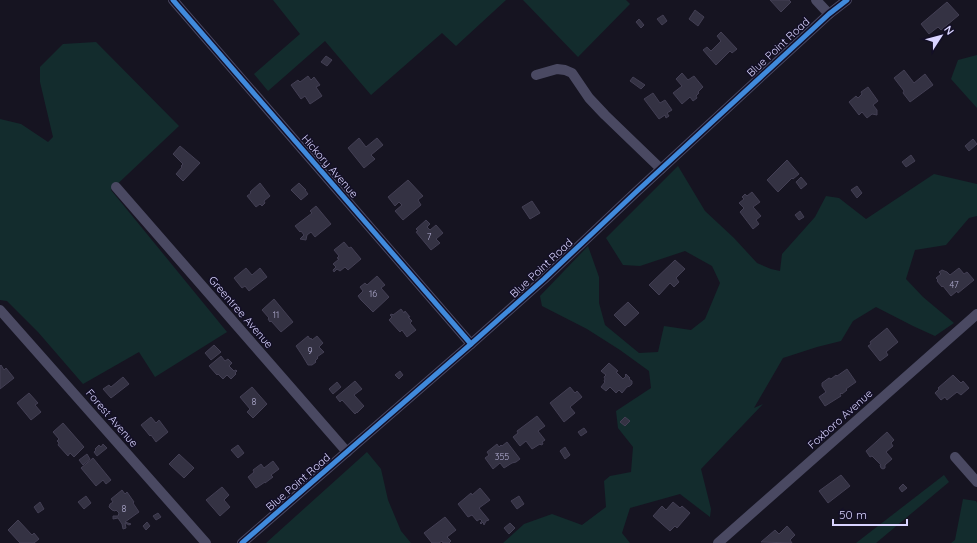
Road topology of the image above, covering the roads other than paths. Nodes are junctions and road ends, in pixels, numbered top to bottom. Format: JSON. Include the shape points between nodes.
{"nodes":[{"id":1,"x":173,"y":0,"type":"edge"},
{"id":2,"x":816,"y":0,"type":"edge"},
{"id":3,"x":846,"y":0,"type":"edge"},
{"id":4,"x":829,"y":14,"type":"junction"},
{"id":5,"x":536,"y":75,"type":"dead end"},
{"id":6,"x":661,"y":169,"type":"junction"},
{"id":7,"x":116,"y":187,"type":"dead end"},
{"id":8,"x":0,"y":310,"type":"edge"},
{"id":9,"x":977,"y":314,"type":"edge"},
{"id":10,"x":472,"y":344,"type":"junction"},
{"id":11,"x":347,"y":452,"type":"junction"},
{"id":12,"x":955,"y":457,"type":"dead end"},
{"id":13,"x":977,"y":482,"type":"edge"},
{"id":14,"x":206,"y":543,"type":"edge"},
{"id":15,"x":242,"y":543,"type":"edge"},
{"id":16,"x":718,"y":543,"type":"edge"}],
"edges":[{"from":1,"to":10,"type":"street","name":"Hickory Avenue"},
{"from":2,"to":4,"type":"street"},
{"from":3,"to":4,"type":"street","name":"Blue Point Road"},
{"from":4,"to":6,"type":"street","name":"Blue Point Road"},
{"from":5,"to":6,"type":"street","via":[[557,69],[572,73],[590,98]]},
{"from":6,"to":10,"type":"street","name":"Blue Point Road"},
{"from":7,"to":11,"type":"street","name":"Greentree Avenue"},
{"from":8,"to":14,"type":"street","name":"Forest Avenue"},
{"from":9,"to":16,"type":"street","name":"Foxboro Avenue"},
{"from":10,"to":11,"type":"street","name":"Blue Point Road"},
{"from":11,"to":15,"type":"street","name":"Blue Point Road"},
{"from":12,"to":13,"type":"street"}]}
